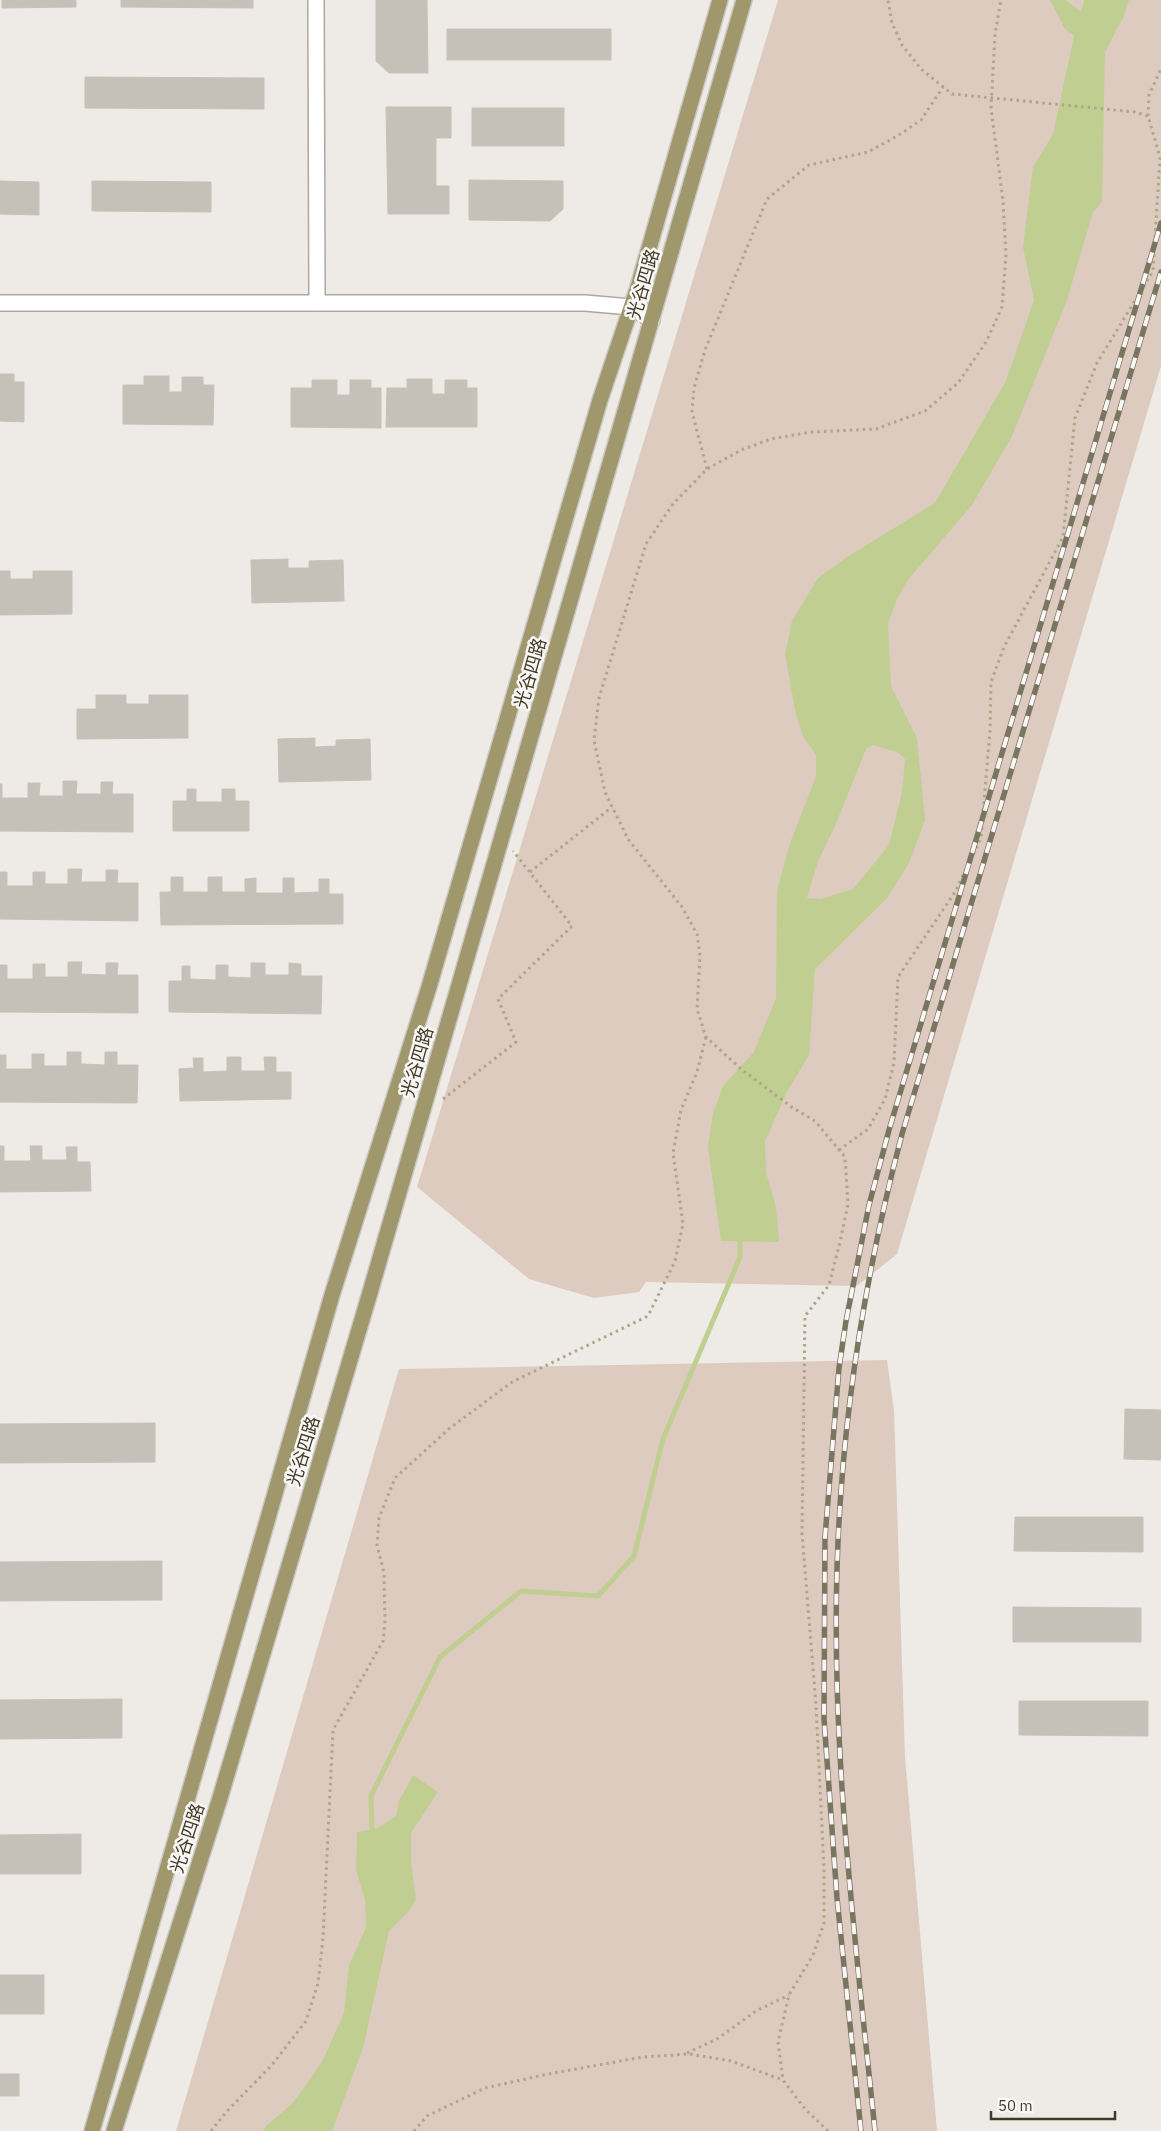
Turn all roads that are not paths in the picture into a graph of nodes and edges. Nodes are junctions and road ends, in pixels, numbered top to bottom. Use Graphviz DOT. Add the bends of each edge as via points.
graph roads {
  1 [pos="316,0"];
  2 [pos="720,0"];
  3 [pos="744,0"];
  4 [pos="0,303"];
  5 [pos="317,303"];
  6 [pos="631,307"];
  7 [pos="652,320"];
  8 [pos="92,2131"];
  9 [pos="114,2131"];
  1 -- 5 [label="street"];
  2 -- 6 [label="main road, 光谷四路"];
  3 -- 7 [label="main road, 光谷四路"];
  4 -- 5 [label="street"];
  5 -- 6 [label="street" via="585,303"];
  6 -- 7 [label="street"];
  6 -- 8 [label="main road, 光谷四路" via="600,400 429,987 332,1295"];
  7 -- 9 [label="main road, 光谷四路" via="220,1798"];
}
